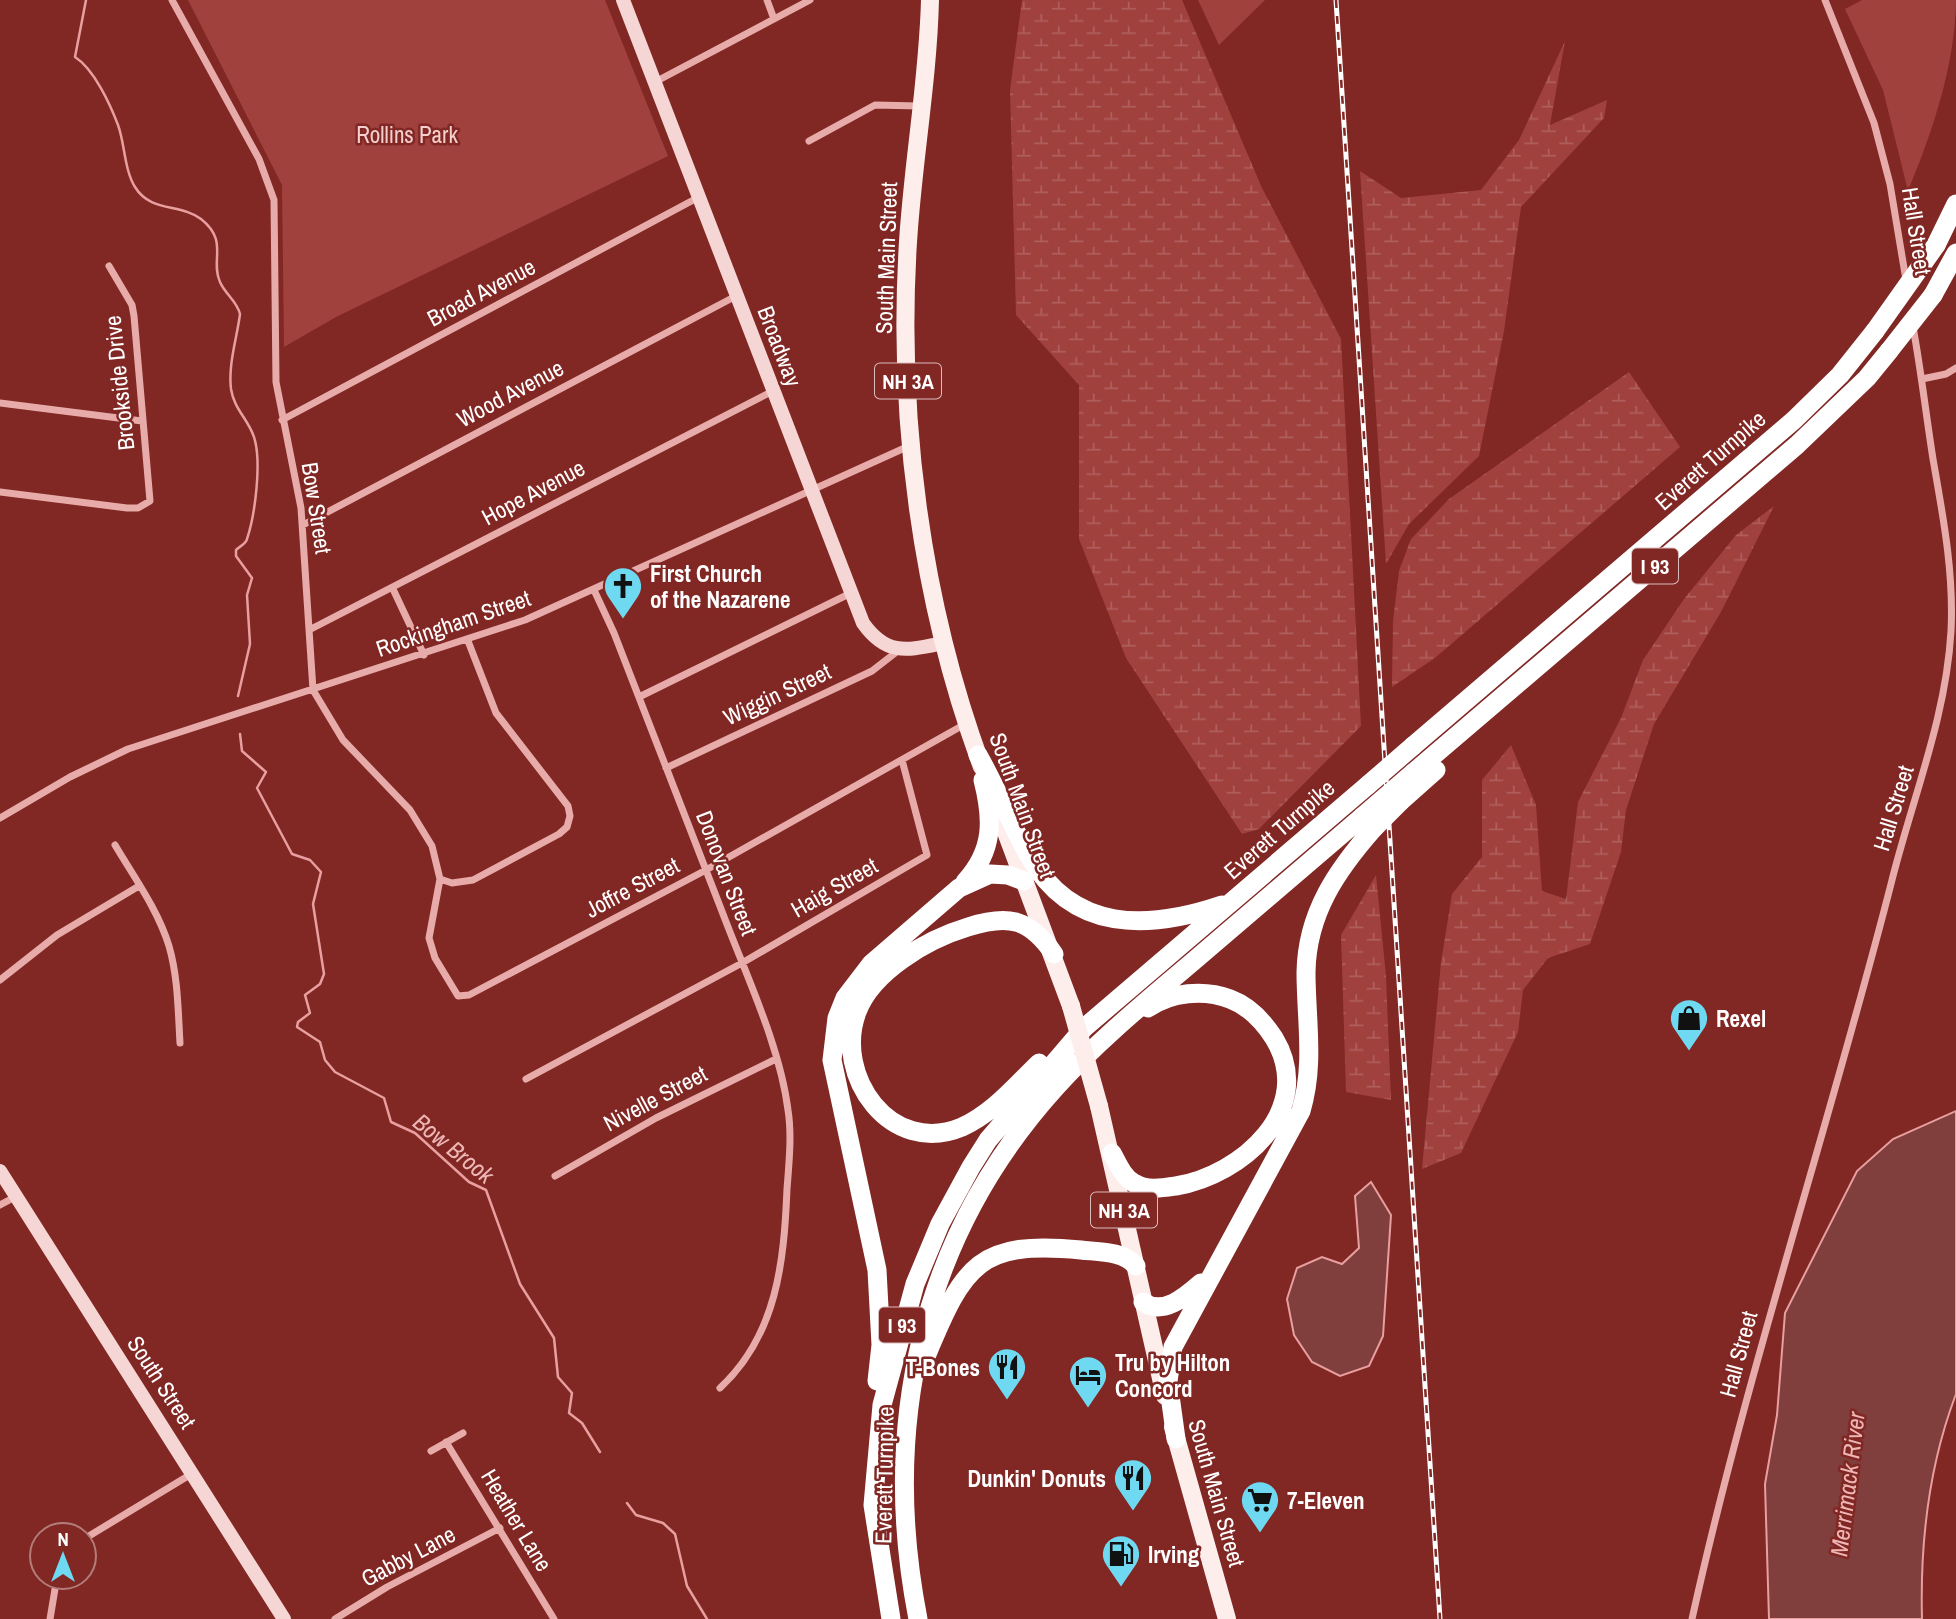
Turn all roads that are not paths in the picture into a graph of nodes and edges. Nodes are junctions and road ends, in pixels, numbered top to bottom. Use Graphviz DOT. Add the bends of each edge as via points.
graph roads {
  1 [pos="172,0"];
  2 [pos="623,0"];
  3 [pos="767,0"];
  4 [pos="810,0"];
  5 [pos="930,0"];
  6 [pos="1825,0"];
  7 [pos="774,19"];
  8 [pos="655,82"];
  9 [pos="920,106"];
  10 [pos="808,141"];
  11 [pos="699,197"];
  12 [pos="1956,204"];
  13 [pos="1956,253"];
  14 [pos="109,267"];
  15 [pos="737,296"];
  16 [pos="1909,301"];
  17 [pos="1911,314"];
  18 [pos="1956,368"];
  19 [pos="1922,379"];
  20 [pos="773,391"];
  21 [pos="0,402"];
  22 [pos="282,420"];
  23 [pos="142,421"];
  24 [pos="912,444"];
  25 [pos="812,490"];
  26 [pos="0,492"];
  27 [pos="303,525"];
  28 [pos="1956,545"];
  29 [pos="1948,549"];
  30 [pos="1662,561"];
  31 [pos="393,589"];
  32 [pos="594,590"];
  33 [pos="851,593"];
  34 [pos="311,628"];
  35 [pos="468,640"];
  36 [pos="944,643"];
  37 [pos="900,649"];
  38 [pos="424,655"];
  39 [pos="313,690"];
  40 [pos="639,697"];
  41 [pos="967,722"];
  42 [pos="978,755"];
  43 [pos="902,760"];
  44 [pos="666,768"];
  45 [pos="0,818"];
  46 [pos="1368,823"];
  47 [pos="115,845"];
  48 [pos="706,870"];
  49 [pos="440,879"];
  50 [pos="1024,881"];
  51 [pos="139,886"];
  52 [pos="959,888"];
  53 [pos="1233,902"];
  54 [pos="1054,954"];
  55 [pos="742,963"];
  56 [pos="0,980"];
  57 [pos="458,996"];
  58 [pos="1084,1028"];
  59 [pos="180,1043"];
  60 [pos="1086,1055"];
  61 [pos="776,1059"];
  62 [pos="526,1079"];
  63 [pos="1112,1153"];
  64 [pos="0,1171"];
  65 [pos="555,1175"];
  66 [pos="15,1197"];
  67 [pos="0,1205"];
  68 [pos="1136,1266"];
  69 [pos="1216,1267"];
  70 [pos="1143,1302"];
  71 [pos="720,1388"];
  72 [pos="908,1412"];
  73 [pos="463,1433"];
  74 [pos="1176,1439"];
  75 [pos="446,1442"];
  76 [pos="430,1451"];
  77 [pos="193,1473"];
  78 [pos="873,1505"];
  79 [pos="499,1528"];
  80 [pos="98,1531"];
  81 [pos="55,1591"];
  82 [pos="1226,1614"];
  83 [pos="50,1619"];
  84 [pos="284,1619"];
  85 [pos="335,1619"];
  86 [pos="554,1619"];
  87 [pos="891,1619"];
  88 [pos="918,1619"];
  89 [pos="1692,1619"];
  1 -- 22 [label="street, Bow Street" via="269,178 275,232 274,361"];
  2 -- 8 [label="street, Broadway"];
  3 -- 7 [label="street"];
  4 -- 7 [label="street"];
  5 -- 9 [label="main road, South Main Street / NH 3A"];
  6 -- 16 [label="street, Hall Street" via="1877,131"];
  7 -- 8 [label="street"];
  8 -- 11 [label="street, Broadway"];
  9 -- 10 [label="street" via="875,106"];
  9 -- 24 [label="main road, South Main Street / NH 3A" via="906,306"];
  11 -- 15 [label="street, Broadway"];
  11 -- 22 [label="street, Broad Avenue"];
  12 -- 53 [label="highway, Everett Turnpike / I 93, bridge" via="1936,245 1875,331 1840,375 1794,420"];
  13 -- 30 [label="highway, Everett Turnpike / I 93, bridge" via="1933,295 1889,351 1821,423"];
  14 -- 23 [label="street, Brookside Drive" via="132,305"];
  15 -- 20 [label="street, Broadway"];
  15 -- 27 [label="street, Wood Avenue"];
  17 -- 19 [label="street, Hall Street"];
  18 -- 19 [label="street"];
  19 -- 29 [label="street, Hall Street"];
  20 -- 25 [label="street, Broadway"];
  20 -- 31 [label="street, Hope Avenue"];
  21 -- 23 [label="street"];
  22 -- 27 [label="street, Bow Street"];
  23 -- 26 [label="street, Brookside Drive" via="150,501 138,508"];
  24 -- 25 [label="street, Rockingham Street"];
  24 -- 36 [label="main road, South Main Street / NH 3A" via="923,541"];
  25 -- 32 [label="street, Rockingham Street"];
  25 -- 33 [label="street, Broadway"];
  27 -- 34 [label="street, Bow Street"];
  28 -- 29 [label="street"];
  29 -- 89 [label="street, Hall Street" via="1951,628 1940,713 1773,1298"];
  30 -- 46 [label="highway, Everett Turnpike / I 93, bridge" via="1413,774"];
  30 -- 46 [label="highway, bridge" via="1574,649 1400,802"];
  31 -- 34 [label="street, Hope Avenue"];
  31 -- 38 [label="street"];
  32 -- 35 [label="street, Rockingham Street"];
  32 -- 40 [label="street, Donovan Street"];
  33 -- 37 [label="street, Broadway" via="870,632 887,646"];
  33 -- 40 [label="street"];
  34 -- 39 [label="street, Bow Street"];
  35 -- 38 [label="street, Rockingham Street"];
  35 -- 49 [label="street" via="496,713 563,796 570,816 559,834 474,880 452,883"];
  36 -- 37 [label="street"];
  36 -- 41 [label="main road, South Main Street / NH 3A"];
  37 -- 44 [label="street, Wiggin Street" via="872,671"];
  38 -- 39 [label="street, Rockingham Street"];
  39 -- 45 [label="street, Rockingham Street" via="128,749"];
  39 -- 49 [label="street, Bow Street" via="343,740 422,827"];
  40 -- 44 [label="street, Donovan Street"];
  41 -- 42 [label="main road, South Main Street / NH 3A"];
  41 -- 43 [label="street, Joffre Street"];
  42 -- 50 [label="main road, South Main Street / NH 3A"];
  42 -- 52 [label="highway" via="990,840"];
  42 -- 53 [label="highway" via="1029,856 1049,884 1078,906 1118,920 1150,922"];
  43 -- 48 [label="street, Joffre Street"];
  43 -- 55 [label="street, Haig Street" via="927,855"];
  44 -- 48 [label="street, Donovan Street"];
  46 -- 60 [label="highway, Everett Turnpike / I 93"];
  46 -- 69 [label="highway" via="1330,882 1310,939 1306,970 1311,1054 1301,1111"];
  47 -- 51 [label="street"];
  48 -- 55 [label="street, Donovan Street"];
  48 -- 57 [label="street, Joffre Street" via="469,995"];
  49 -- 57 [label="street, Bow Street" via="429,938 435,958"];
  50 -- 52 [label="highway" via="990,874"];
  50 -- 54 [label="main road, South Main Street / NH 3A"];
  51 -- 56 [label="street" via="57,934"];
  51 -- 59 [label="street" via="169,947"];
  52 -- 78 [label="highway" via="857,980 845,998 832,1039 832,1060 881,1302 872,1430"];
  53 -- 58 [label="highway, Everett Turnpike / I 93"];
  54 -- 58 [label="highway" via="1031,927 1005,921 958,930 916,951 882,978 857,1011 851,1056 857,1081 869,1101 892,1121 926,1133 947,1131 986,1112 1056,1047"];
  54 -- 63 [label="main road, South Main Street / NH 3A, bridge"];
  55 -- 61 [label="street, Donovan Street"];
  55 -- 62 [label="street, Haig Street"];
  58 -- 78 [label="highway, Everett Turnpike / I 93" via="988,1140 940,1224 915,1284 882,1405"];
  60 -- 63 [label="highway" via="1102,1048 1156,1003 1203,994 1227,998 1251,1011 1271,1033 1282,1057 1284,1093 1275,1123 1254,1149 1227,1168 1184,1184 1144,1187 1127,1178"];
  60 -- 72 [label="highway, Everett Turnpike / I 93" via="1018,1135 982,1188 953,1246 920,1341"];
  61 -- 65 [label="street, Nivelle Street" via="656,1118"];
  61 -- 71 [label="street, Donovan Street" via="788,1111 788,1179 779,1283 755,1345"];
  63 -- 68 [label="main road, South Main Street / NH 3A"];
  64 -- 66 [label="street, South Street"];
  66 -- 67 [label="street"];
  66 -- 77 [label="street, South Street"];
  68 -- 70 [label="main road, South Main Street / NH 3A"];
  68 -- 72 [label="highway" via="1117,1254 1042,1248 1008,1250 983,1262 954,1296 924,1360"];
  69 -- 70 [label="highway" via="1176,1302 1157,1307"];
  69 -- 74 [label="highway" via="1178,1333 1169,1363"];
  70 -- 74 [label="main road, South Main Street / NH 3A"];
  72 -- 88 [label="highway, Everett Turnpike / I 93" via="904,1531"];
  73 -- 75 [label="street"];
  74 -- 82 [label="main road, South Main Street / NH 3A"];
  75 -- 76 [label="street"];
  75 -- 79 [label="street, Heather Lane"];
  77 -- 80 [label="street"];
  77 -- 84 [label="street, South Street"];
  78 -- 87 [label="highway, Everett Turnpike / I 93"];
  79 -- 85 [label="street, Gabby Lane"];
  79 -- 86 [label="street, Heather Lane"];
  81 -- 83 [label="street"];
}
